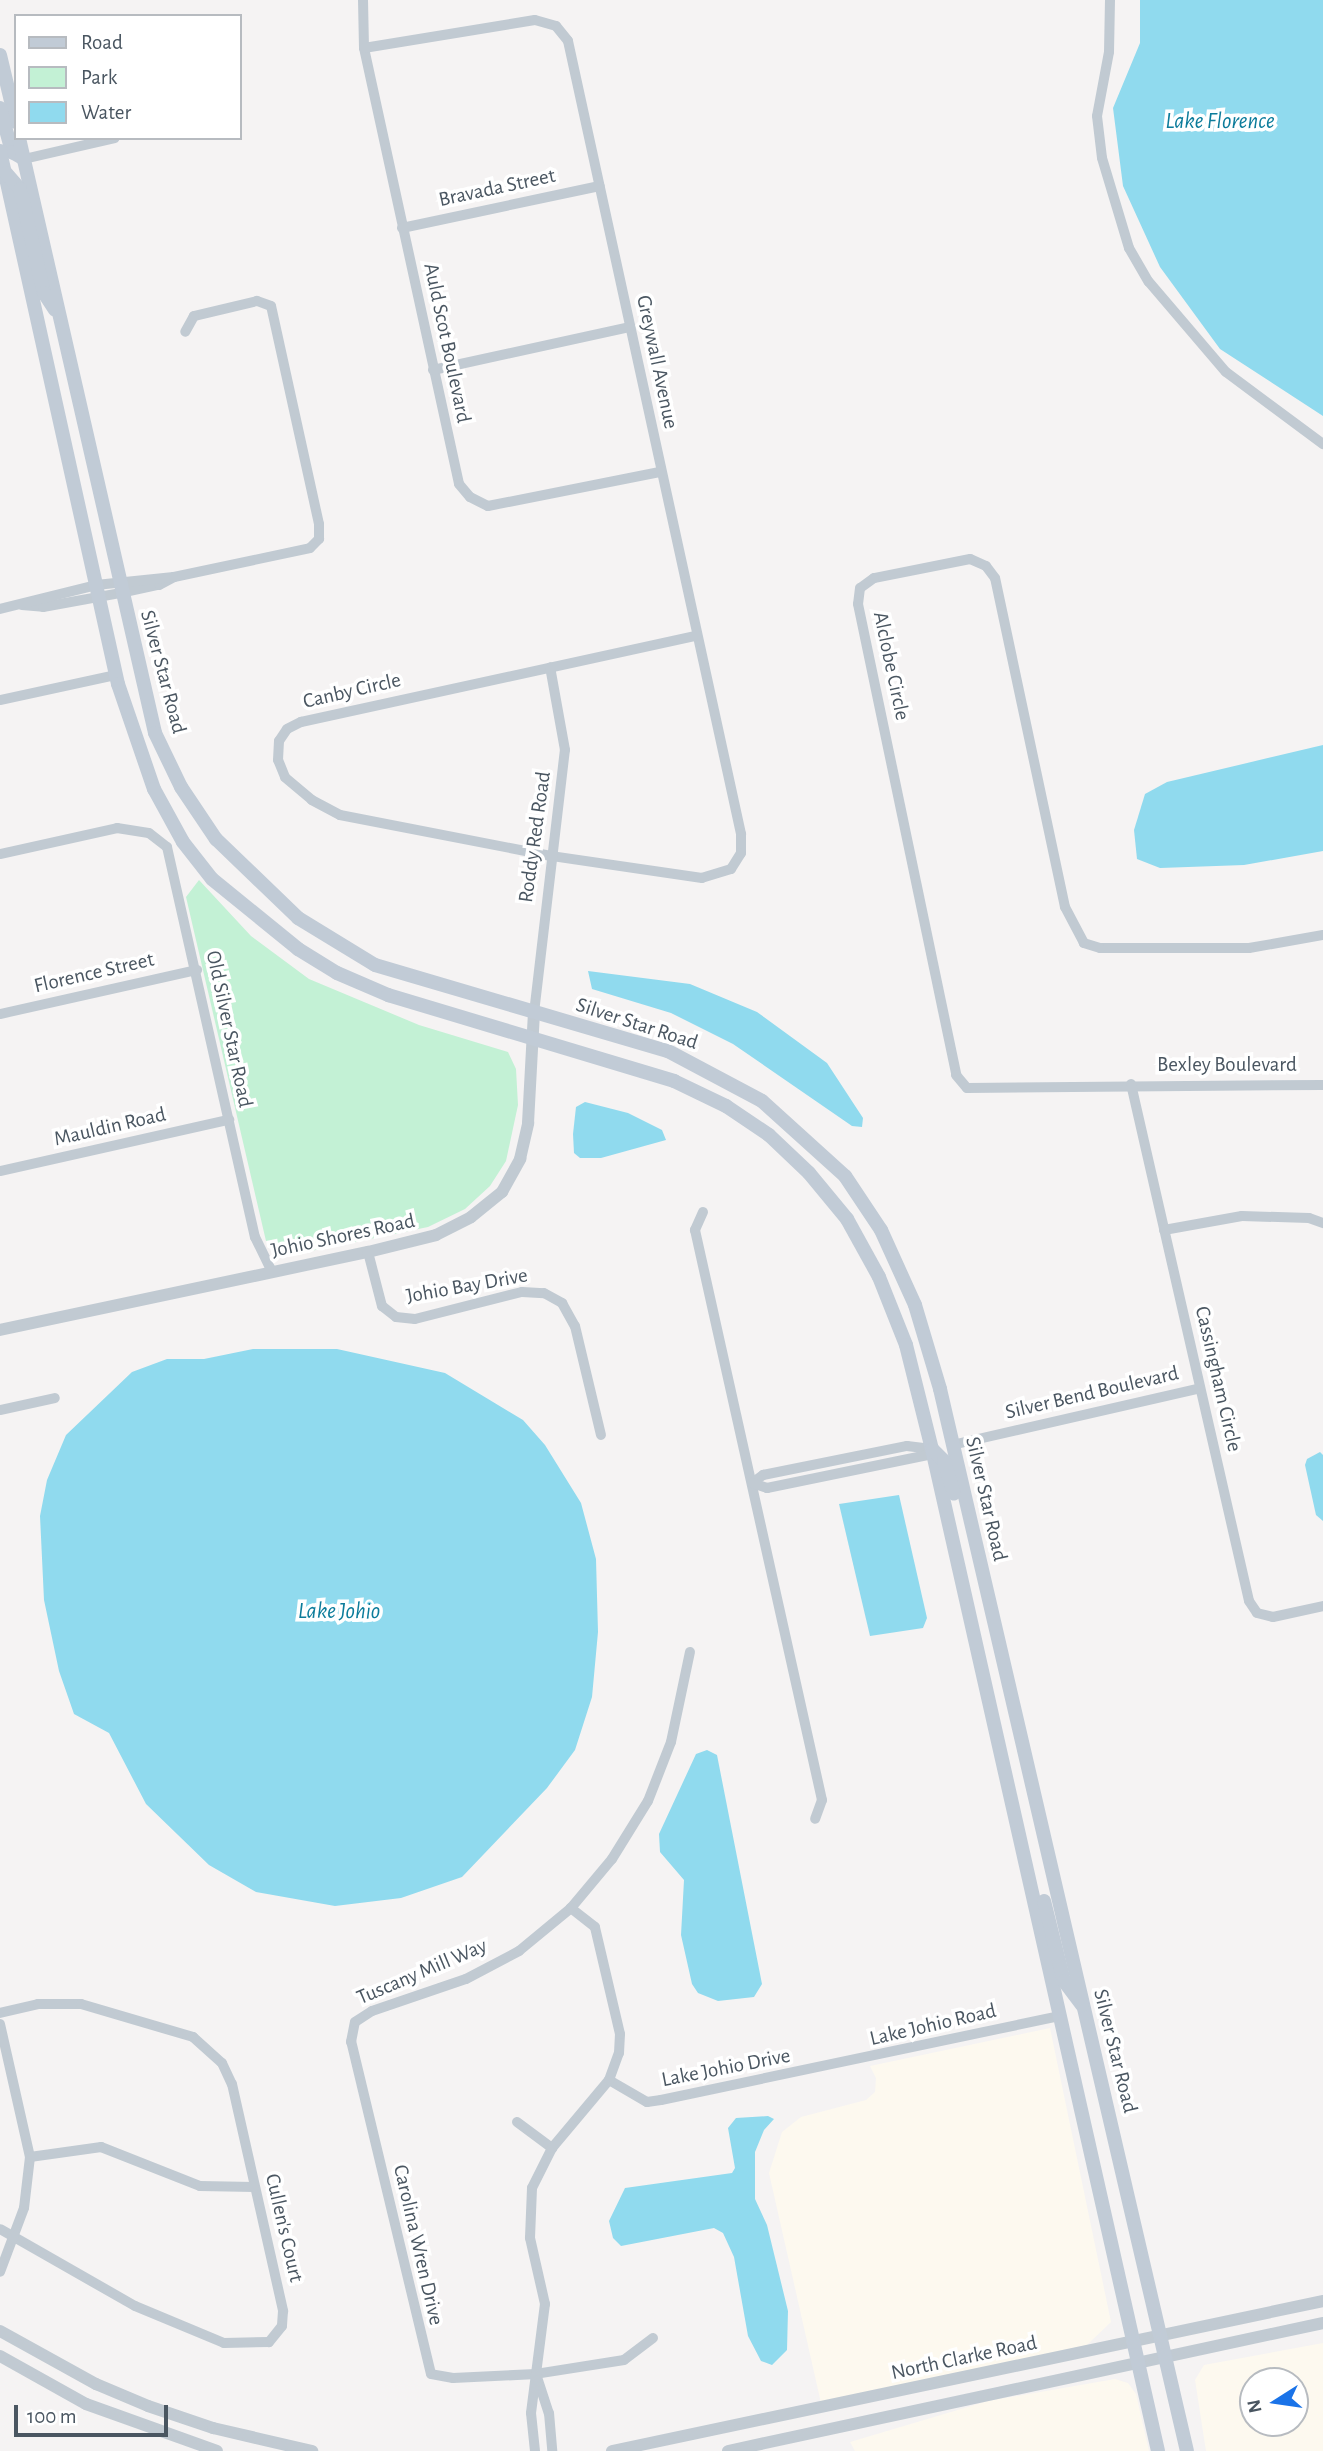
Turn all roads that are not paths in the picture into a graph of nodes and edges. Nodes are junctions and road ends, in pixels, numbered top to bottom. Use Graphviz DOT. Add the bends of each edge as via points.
graph roads {
  1 [pos="363,0"];
  2 [pos="1110,0"];
  3 [pos="364,48"];
  4 [pos="0,55"];
  5 [pos="0,108"];
  6 [pos="14,114"];
  7 [pos="19,140"];
  8 [pos="106,140"];
  9 [pos="0,151"];
  10 [pos="24,159"];
  11 [pos="5,173"];
  12 [pos="600,186"];
  13 [pos="402,229"];
  14 [pos="61,320"];
  15 [pos="630,327"];
  16 [pos="185,332"];
  17 [pos="433,370"];
  18 [pos="1323,443"];
  19 [pos="660,472"];
  20 [pos="119,587"];
  21 [pos="97,590"];
  22 [pos="0,609"];
  23 [pos="697,636"];
  24 [pos="550,667"];
  25 [pos="116,675"];
  26 [pos="0,700"];
  27 [pos="0,854"];
  28 [pos="551,856"];
  29 [pos="702,878"];
  30 [pos="1323,935"];
  31 [pos="197,970"];
  32 [pos="534,1013"];
  33 [pos="0,1014"];
  34 [pos="534,1039"];
  35 [pos="1131,1084"];
  36 [pos="1323,1085"];
  37 [pos="229,1120"];
  38 [pos="0,1171"];
  39 [pos="703,1212"];
  40 [pos="1323,1223"];
  41 [pos="1164,1230"];
  42 [pos="368,1252"];
  43 [pos="271,1270"];
  44 [pos="886,1290"];
  45 [pos="0,1330"];
  46 [pos="1200,1388"];
  47 [pos="55,1398"];
  48 [pos="0,1410"];
  49 [pos="601,1435"];
  50 [pos="952,1445"];
  51 [pos="932,1452"];
  52 [pos="840,1460"];
  53 [pos="842,1471"];
  54 [pos="752,1483"];
  55 [pos="985,1589"];
  56 [pos="1323,1606"];
  57 [pos="690,1652"];
  58 [pos="815,1819"];
  59 [pos="1016,1824"];
  60 [pos="571,1908"];
  61 [pos="1082,2005"];
  62 [pos="0,2013"];
  63 [pos="1060,2016"];
  64 [pos="355,2022"];
  65 [pos="0,2024"];
  66 [pos="814,2071"];
  67 [pos="609,2080"];
  68 [pos="517,2122"];
  69 [pos="552,2148"];
  70 [pos="30,2157"];
  71 [pos="254,2187"];
  72 [pos="0,2229"];
  73 [pos="13,2238"];
  74 [pos="0,2249"];
  75 [pos="0,2272"];
  76 [pos="1323,2301"];
  77 [pos="1323,2323"];
  78 [pos="0,2331"];
  79 [pos="1163,2335"];
  80 [pos="653,2338"];
  81 [pos="1134,2341"];
  82 [pos="1168,2355"];
  83 [pos="0,2356"];
  84 [pos="1139,2361"];
  85 [pos="536,2374"];
  86 [pos="531,2413"];
  87 [pos="549,2413"];
  88 [pos="217,2451"];
  89 [pos="312,2451"];
  90 [pos="535,2451"];
  91 [pos="552,2451"];
  92 [pos="612,2451"];
  93 [pos="728,2451"];
  94 [pos="1158,2451"];
  95 [pos="1187,2451"];
  1 -- 3 [label="street, Auld Scot Boulevard"];
  2 -- 18 [label="street" via="1109,52 1097,116 1102,158 1129,248 1149,282 1226,372"];
  3 -- 12 [label="street, Greywall Avenue" via="535,20 556,26 568,41"];
  3 -- 13 [label="street, Auld Scot Boulevard"];
  4 -- 6 [label="main road"];
  5 -- 10 [label="main road" via="12,152"];
  7 -- 10 [label="main road, Silver Star Road"];
  8 -- 10 [label="street"];
  9 -- 11 [label="main road, Silver Star Road"];
  10 -- 14 [label="main road, Silver Star Road"];
  11 -- 14 [label="main road" via="20,189 44,293"];
  11 -- 21 [label="main road, Silver Star Road"];
  12 -- 13 [label="street, Bravada Street"];
  12 -- 15 [label="street, Greywall Avenue"];
  13 -- 17 [label="street, Auld Scot Boulevard"];
  14 -- 20 [label="main road, Silver Star Road"];
  15 -- 17 [label="street"];
  15 -- 19 [label="street, Greywall Avenue"];
  16 -- 20 [label="street" via="194,316 257,301 271,306 319,532 310,548"];
  17 -- 19 [label="street, Auld Scot Boulevard" via="459,484 470,497 488,506"];
  19 -- 23 [label="street, Greywall Avenue"];
  20 -- 21 [label="street"];
  20 -- 32 [label="main road, Silver Star Road" via="155,733 181,787 209,829 251,876 298,918 375,965"];
  21 -- 22 [label="street"];
  21 -- 25 [label="main road, Silver Star Road"];
  23 -- 24 [label="street, Canby Circle"];
  23 -- 29 [label="street, Greywall Avenue" via="741,834 741,853 731,869"];
  24 -- 28 [label="street, Roddy Red Road" via="565,750"];
  24 -- 28 [label="street, Canby Circle" via="301,722 287,729 279,741 278,760 294,785 340,815"];
  25 -- 26 [label="street"];
  25 -- 34 [label="main road, Silver Star Road" via="154,789 183,842 222,888 298,949 337,973 388,995"];
  27 -- 31 [label="street, Old Silver Star Road" via="117,828 149,833 167,847"];
  28 -- 29 [label="street, Canby Circle"];
  28 -- 32 [label="street, Roddy Red Road"];
  30 -- 35 [label="street, Alclobe Circle" via="1249,948 1100,948 1084,943 1065,907 995,578 986,566 970,559 874,578 860,588 858,604 956,1075 967,1088 983,1092"];
  31 -- 33 [label="street, Florence Street"];
  31 -- 37 [label="street, Old Silver Star Road"];
  32 -- 34 [label="street, Johio Shores Road"];
  32 -- 50 [label="main road, Silver Star Road" via="668,1051 714,1073 762,1101 845,1176 881,1230 915,1305"];
  34 -- 42 [label="street, Johio Shores Road" via="528,1124 520,1159 502,1192 471,1217 436,1235"];
  34 -- 44 [label="main road, Silver Star Road" via="674,1081 726,1106 769,1135 848,1219"];
  35 -- 36 [label="street, Bexley Boulevard"];
  35 -- 41 [label="street, Cassingham Circle"];
  37 -- 38 [label="street, Mauldin Road"];
  37 -- 43 [label="street, Old Silver Star Road" via="256,1237"];
  39 -- 54 [label="street" via="695,1230"];
  40 -- 41 [label="street" via="1309,1218 1242,1216"];
  41 -- 46 [label="street, Cassingham Circle"];
  42 -- 43 [label="street, Johio Shores Road"];
  42 -- 49 [label="street, Johio Bay Drive" via="382,1306 396,1317 415,1318 522,1292 544,1293 562,1303 575,1326"];
  43 -- 45 [label="street, Johio Shores Road"];
  44 -- 50 [label="main road" via="901,1307 933,1424"];
  44 -- 51 [label="main road, Silver Star Road" via="906,1345"];
  46 -- 50 [label="street, Silver Bend Boulevard"];
  46 -- 56 [label="street, Cassingham Circle" via="1249,1601 1256,1613 1273,1617"];
  47 -- 48 [label="street"];
  50 -- 55 [label="main road, Silver Star Road"];
  51 -- 52 [label="street" via="907,1446"];
  51 -- 53 [label="street"];
  51 -- 55 [label="main road" via="944,1461 975,1588"];
  51 -- 59 [label="main road, Silver Star Road"];
  52 -- 53 [label="street"];
  52 -- 54 [label="street" via="764,1475"];
  53 -- 54 [label="street" via="767,1488"];
  54 -- 58 [label="street" via="822,1800"];
  55 -- 61 [label="main road, Silver Star Road"];
  57 -- 60 [label="street, Tuscany Mill Way" via="671,1742 649,1801 612,1859"];
  59 -- 61 [label="main road" via="1027,1830 1063,1981"];
  59 -- 63 [label="main road, Silver Star Road"];
  60 -- 64 [label="street, Tuscany Mill Way" via="519,1951 466,1979 372,2011"];
  60 -- 67 [label="street" via="595,1927 620,2034"];
  61 -- 79 [label="main road, Silver Star Road"];
  62 -- 71 [label="street, Cullen's Court" via="38,2004 82,2004 205,2044 232,2084"];
  63 -- 66 [label="street, Lake Johio Road"];
  63 -- 81 [label="main road, Silver Star Road"];
  64 -- 85 [label="street, Carolina Wren Drive" via="351,2042 431,2374 453,2378"];
  65 -- 70 [label="street"];
  66 -- 67 [label="street, Lake Johio Drive" via="647,2102"];
  67 -- 69 [label="street"];
  68 -- 69 [label="street"];
  69 -- 85 [label="street" via="532,2188 528,2214 545,2304"];
  70 -- 71 [label="street" via="101,2147 200,2186"];
  70 -- 73 [label="street" via="26,2196"];
  71 -- 73 [label="street, Cullen's Court" via="283,2311 282,2326 269,2342 224,2343 177,2326"];
  72 -- 73 [label="street, Cullen's Court"];
  73 -- 74 [label="street"];
  73 -- 75 [label="street"];
  76 -- 79 [label="street, North Clarke Road"];
  77 -- 82 [label="street, North Clarke Road"];
  78 -- 89 [label="street" via="96,2384 148,2406 213,2428"];
  79 -- 81 [label="street, North Clarke Road"];
  79 -- 82 [label="main road, Silver Star Road"];
  80 -- 85 [label="street" via="624,2360"];
  81 -- 84 [label="main road, Silver Star Road"];
  81 -- 92 [label="street, North Clarke Road"];
  82 -- 84 [label="street, North Clarke Road"];
  82 -- 95 [label="main road, Silver Star Road"];
  83 -- 88 [label="street" via="86,2404"];
  84 -- 93 [label="street, North Clarke Road"];
  84 -- 94 [label="main road, Silver Star Road"];
  85 -- 86 [label="street"];
  85 -- 87 [label="street"];
  86 -- 87 [label="street"];
  86 -- 90 [label="street"];
  87 -- 91 [label="street"];
}
